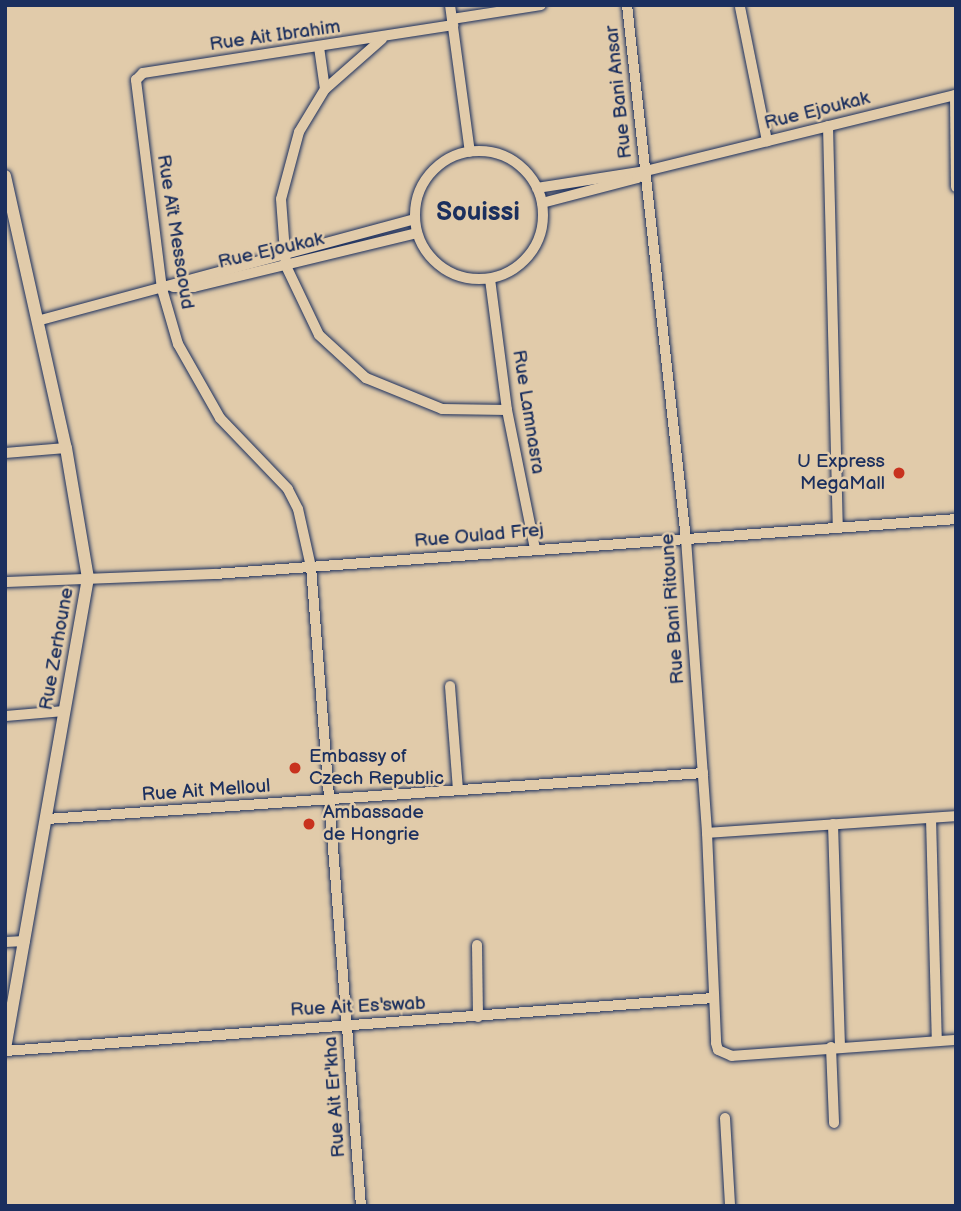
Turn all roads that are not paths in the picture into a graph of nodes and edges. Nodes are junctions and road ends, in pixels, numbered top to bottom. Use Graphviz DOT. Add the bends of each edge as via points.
graph roads {
  1 [pos="450,5"];
  2 [pos="541,5"];
  3 [pos="627,5"];
  4 [pos="740,7"];
  5 [pos="453,22"];
  6 [pos="384,38"];
  7 [pos="319,47"];
  8 [pos="143,73"];
  9 [pos="325,89"];
  10 [pos="956,95"];
  11 [pos="828,126"];
  12 [pos="767,141"];
  13 [pos="470,152"];
  14 [pos="646,173"];
  15 [pos="5,176"];
  16 [pos="956,187"];
  17 [pos="537,188"];
  18 [pos="542,203"];
  19 [pos="414,219"];
  20 [pos="417,233"];
  21 [pos="284,254"];
  22 [pos="286,266"];
  23 [pos="490,279"];
  24 [pos="167,288"];
  25 [pos="37,321"];
  26 [pos="507,410"];
  27 [pos="66,448"];
  28 [pos="5,453"];
  29 [pos="956,519"];
  30 [pos="838,528"];
  31 [pos="686,539"];
  32 [pos="535,549"];
  33 [pos="312,567"];
  34 [pos="88,578"];
  35 [pos="5,582"];
  36 [pos="450,686"];
  37 [pos="65,711"];
  38 [pos="5,716"];
  39 [pos="704,773"];
  40 [pos="458,790"];
  41 [pos="330,799"];
  42 [pos="956,816"];
  43 [pos="931,818"];
  44 [pos="47,819"];
  45 [pos="833,824"];
  46 [pos="707,833"];
  47 [pos="25,941"];
  48 [pos="5,942"];
  49 [pos="477,945"];
  50 [pos="713,998"];
  51 [pos="478,1017"];
  52 [pos="348,1025"];
  53 [pos="956,1040"];
  54 [pos="937,1041"];
  55 [pos="835,1047"];
  56 [pos="5,1049"];
  57 [pos="725,1118"];
  58 [pos="834,1123"];
  59 [pos="361,1206"];
  60 [pos="730,1206"];
  1 -- 5 [label="street"];
  2 -- 5 [label="street, Rue Ait Ibrahim"];
  3 -- 14 [label="street, Rue Bani Ansar"];
  4 -- 12 [label="street"];
  5 -- 6 [label="street, Rue Ait Ibrahim"];
  5 -- 13 [label="street"];
  6 -- 7 [label="street, Rue Ait Ibrahim"];
  6 -- 9 [label="street"];
  7 -- 8 [label="street, Rue Ait Ibrahim"];
  7 -- 9 [label="street"];
  8 -- 24 [label="street, Rue Aït Messaoud" via="136,80"];
  9 -- 21 [label="street" via="299,132 284,175"];
  10 -- 11 [label="street, Rue Ejoukak"];
  10 -- 16 [label="street"];
  11 -- 12 [label="street, Rue Ejoukak"];
  11 -- 30 [label="street"];
  12 -- 14 [label="street, Rue Ejoukak"];
  13 -- 17 [label="street" via="500,155 515,162"];
  13 -- 19 [label="street" via="435,169 416,199"];
  14 -- 17 [label="street, Rue Ejoukak"];
  14 -- 18 [label="street, Rue Ejoukak"];
  14 -- 31 [label="street, Rue Bani Ritoune"];
  15 -- 25 [label="street, Rue Zerhoune"];
  17 -- 18 [label="street"];
  18 -- 23 [label="street" via="543,224 536,245 524,262"];
  19 -- 20 [label="street"];
  19 -- 21 [label="street, Rue Ejoukak"];
  20 -- 22 [label="street, Rue Ejoukak"];
  20 -- 23 [label="street" via="441,268 462,278"];
  21 -- 22 [label="street"];
  21 -- 24 [label="street, Rue Ejoukak"];
  22 -- 24 [label="street, Rue Ejoukak" via="194,287"];
  22 -- 26 [label="street" via="320,335 366,378 442,410"];
  23 -- 26 [label="street, Rue Lamnasra"];
  24 -- 25 [label="street, Rue Ejoukak"];
  24 -- 33 [label="street, Rue Aït Messaoud" via="178,344 201,390 220,418 288,489"];
  25 -- 27 [label="street, Rue Zerhoune"];
  26 -- 32 [label="street, Rue Lamnasra"];
  27 -- 28 [label="street"];
  27 -- 34 [label="street, Rue Zerhoune"];
  29 -- 30 [label="street, Rue Oulad Frej"];
  30 -- 31 [label="street, Rue Oulad Frej"];
  31 -- 32 [label="street, Rue Oulad Frej"];
  31 -- 39 [label="street, Rue Bani Ritoune"];
  32 -- 33 [label="street, Rue Oulad Frej"];
  33 -- 34 [label="street, Rue Oulad Frej"];
  33 -- 41 [label="street, Rue Ait Er'kha"];
  34 -- 35 [label="street, Rue Oulad Frej"];
  34 -- 37 [label="street, Rue Zerhoune"];
  36 -- 40 [label="street"];
  37 -- 38 [label="street"];
  37 -- 44 [label="street, Rue Zerhoune"];
  39 -- 40 [label="street, Rue Ait Melloul"];
  39 -- 46 [label="street, Rue Bani Ritoune"];
  40 -- 41 [label="street, Rue Ait Melloul"];
  41 -- 44 [label="street, Rue Ait Melloul"];
  41 -- 52 [label="street, Rue Ait Er'kha"];
  42 -- 43 [label="street"];
  43 -- 45 [label="street"];
  43 -- 54 [label="street"];
  44 -- 47 [label="street, Rue Zerhoune"];
  45 -- 46 [label="street"];
  45 -- 55 [label="street"];
  46 -- 50 [label="street, Rue Bani Ritoune"];
  47 -- 48 [label="street"];
  47 -- 56 [label="street, Rue Zerhoune"];
  49 -- 51 [label="street"];
  50 -- 51 [label="street, Rue Ait Es'swab"];
  50 -- 55 [label="street, Rue Bani Ritoune" via="718,1050 732,1056"];
  51 -- 52 [label="street, Rue Ait Es'swab"];
  52 -- 56 [label="street, Rue Ait Es'swab"];
  52 -- 59 [label="street, Rue Ait Er'kha"];
  53 -- 54 [label="street"];
  54 -- 55 [label="street"];
  55 -- 58 [label="street"];
  57 -- 60 [label="street"];
}
